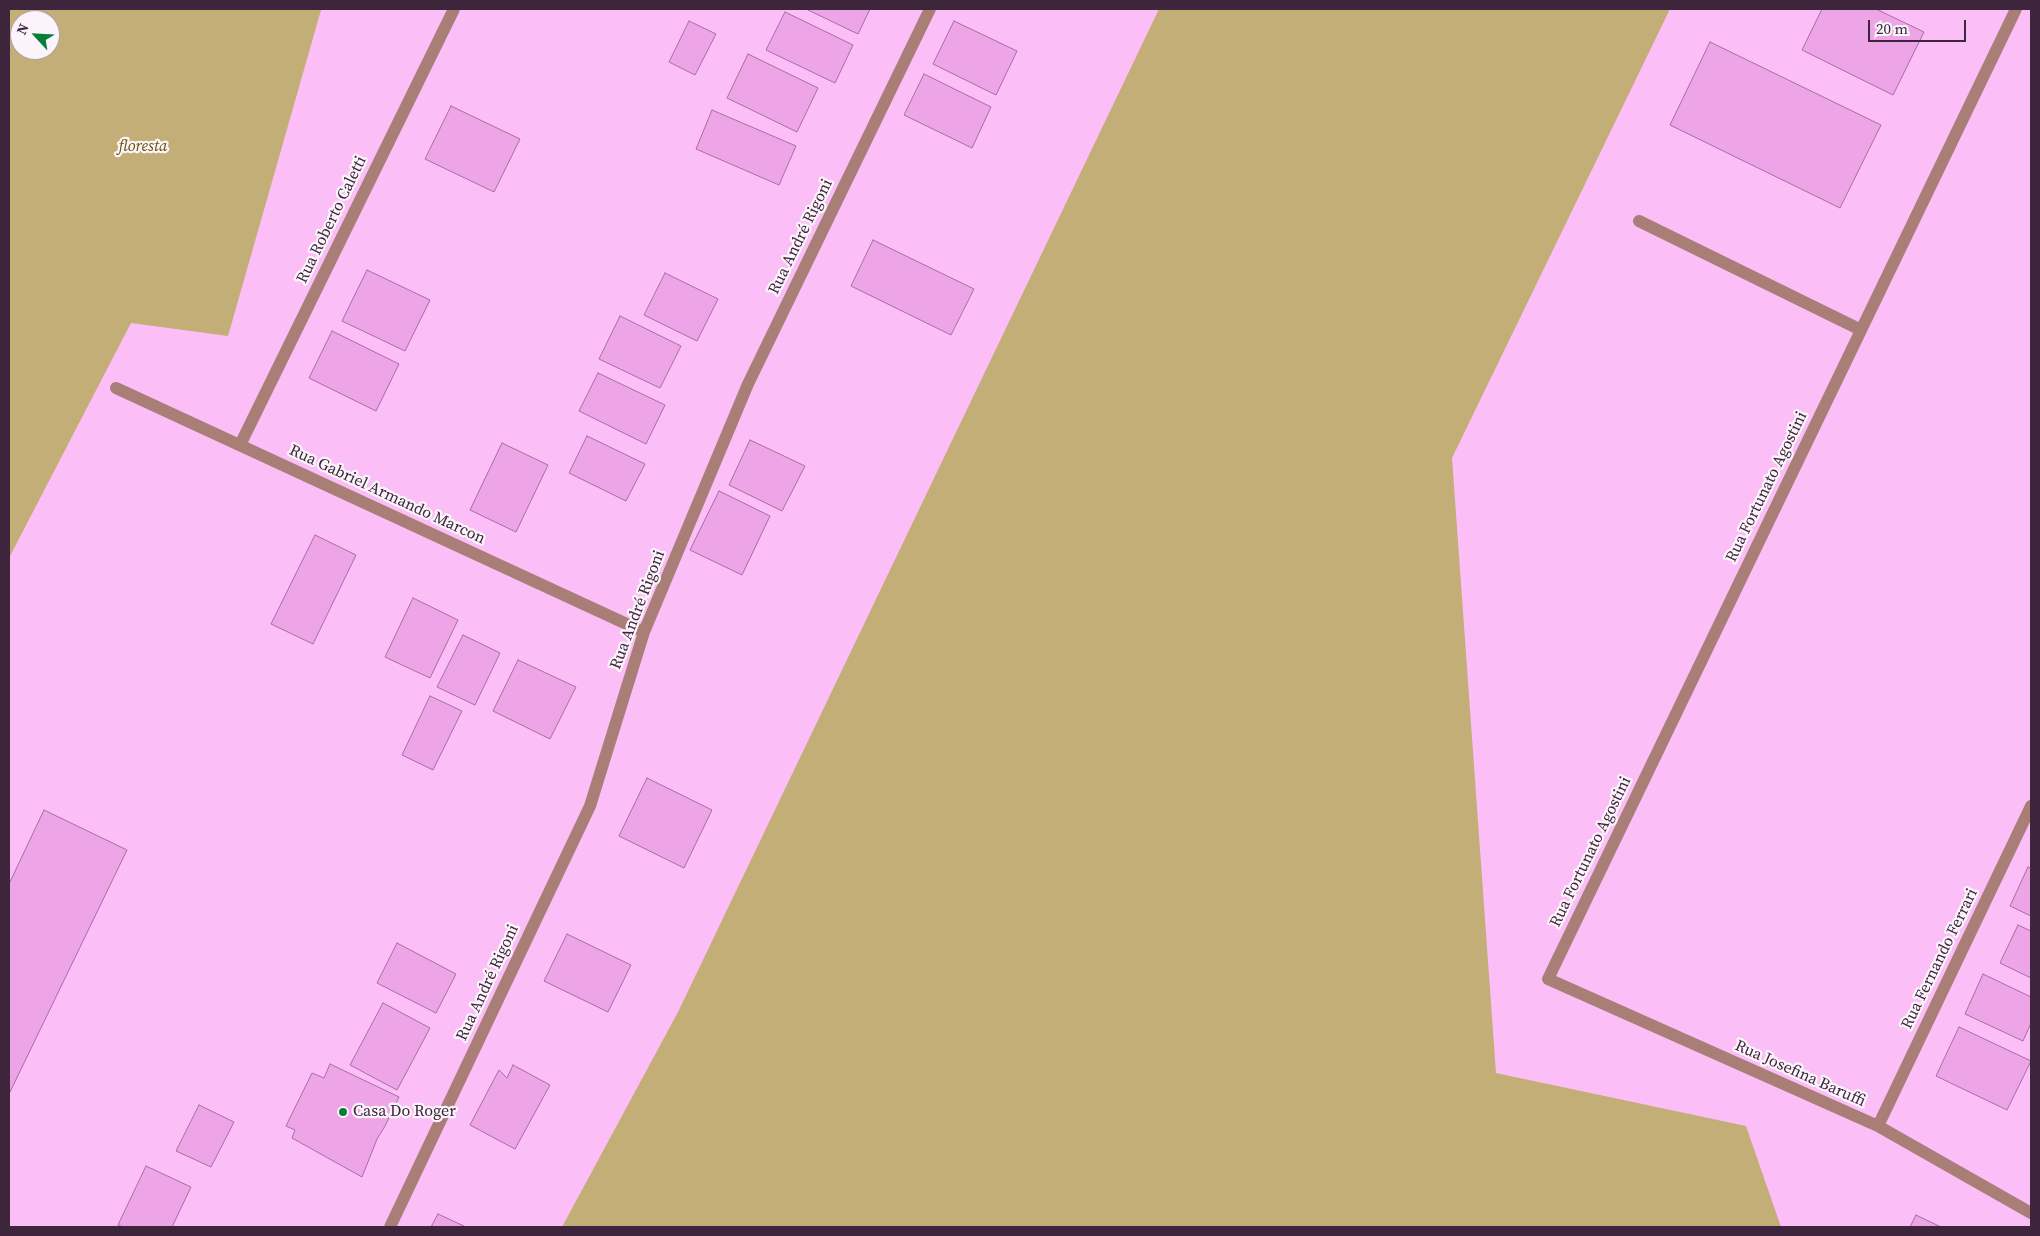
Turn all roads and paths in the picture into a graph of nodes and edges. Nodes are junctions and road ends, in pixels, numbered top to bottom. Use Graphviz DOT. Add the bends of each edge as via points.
graph roads {
  1 [pos="454,9"];
  2 [pos="930,9"];
  3 [pos="2016,9"];
  4 [pos="1639,221"];
  5 [pos="1861,330"];
  6 [pos="116,388"];
  7 [pos="240,445"];
  8 [pos="644,632"];
  9 [pos="2031,806"];
  10 [pos="1548,979"];
  11 [pos="1878,1126"];
  12 [pos="2031,1213"];
  13 [pos="390,1227"];
  1 -- 7 [label="street, Rua Roberto Caletti"];
  2 -- 8 [label="street, Rua André Rigoni" via="748,384"];
  3 -- 5 [label="street, Rua Fortunato Agostini"];
  4 -- 5 [label="street"];
  5 -- 10 [label="street, Rua Fortunato Agostini"];
  6 -- 7 [label="street, Rua Gabriel Armando Marcon"];
  7 -- 8 [label="street, Rua Gabriel Armando Marcon"];
  8 -- 13 [label="street, Rua André Rigoni" via="590,806"];
  9 -- 11 [label="street, Rua Fernando Ferrari"];
  10 -- 11 [label="street, Rua Josefina Baruffi"];
  11 -- 12 [label="street, Rua Josefina Baruffi"];
}
